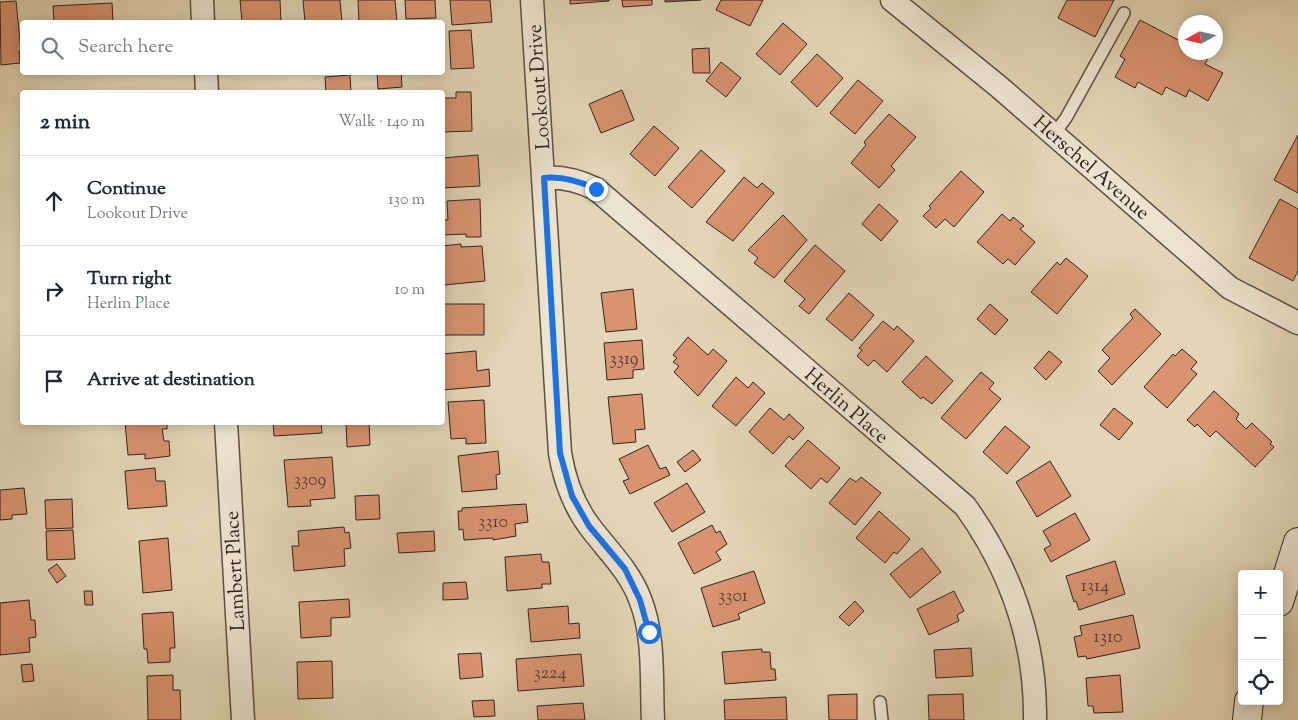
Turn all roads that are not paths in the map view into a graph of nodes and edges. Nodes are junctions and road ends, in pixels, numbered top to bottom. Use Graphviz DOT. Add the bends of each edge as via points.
graph roads {
  1 [pos="202,0"];
  2 [pos="532,0"];
  3 [pos="892,0"];
  4 [pos="1124,13"];
  5 [pos="203,20"];
  6 [pos="206,75"];
  7 [pos="207,90"];
  8 [pos="1054,134"];
  9 [pos="544,178"];
  10 [pos="1298,323"];
  11 [pos="226,425"];
  12 [pos="1298,542"];
  13 [pos="1287,594"];
  14 [pos="880,702"];
  15 [pos="1249,705"];
  16 [pos="243,720"];
  17 [pos="652,720"];
  18 [pos="882,720"];
  19 [pos="1035,720"];
  20 [pos="1247,720"];
  1 -- 5 [label="street"];
  2 -- 9 [label="street, Lookout Drive"];
  3 -- 8 [label="street, Herschel Avenue"];
  4 -- 8 [label="lane"];
  6 -- 7 [label="street"];
  8 -- 10 [label="street, Herschel Avenue" via="1230,288"];
  9 -- 17 [label="street, Lookout Drive" via="562,464 572,496 589,526 625,569 640,600 649,632"];
  9 -- 19 [label="street, Herlin Place" via="580,181 596,189 965,506 1003,566 1020,610 1036,690"];
  11 -- 16 [label="street, Lambert Place"];
  12 -- 13 [label="main road"];
  14 -- 18 [label="lane"];
  15 -- 20 [label="main road"];
}
